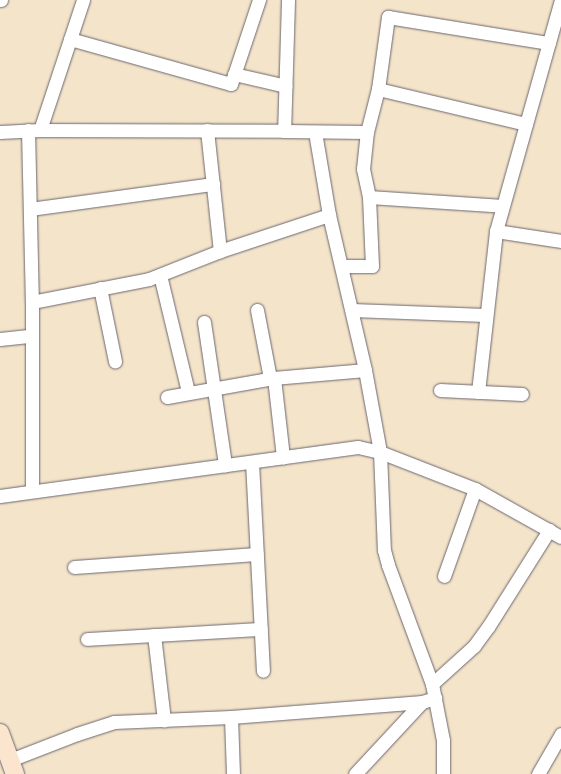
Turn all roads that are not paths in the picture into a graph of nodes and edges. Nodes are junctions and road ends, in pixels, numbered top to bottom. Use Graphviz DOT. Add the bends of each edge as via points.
graph roads {
  1 [pos="83,0"];
  2 [pos="259,0"];
  3 [pos="288,0"];
  4 [pos="561,0"];
  5 [pos="558,22"];
  6 [pos="70,39"];
  7 [pos="550,43"];
  8 [pos="234,74"];
  9 [pos="286,86"];
  10 [pos="378,89"];
  11 [pos="526,124"];
  12 [pos="34,130"];
  13 [pos="207,130"];
  14 [pos="284,131"];
  15 [pos="0,132"];
  16 [pos="315,132"];
  17 [pos="367,132"];
  18 [pos="213,184"];
  19 [pos="369,197"];
  20 [pos="502,206"];
  21 [pos="30,209"];
  22 [pos="329,215"];
  23 [pos="496,231"];
  24 [pos="561,241"];
  25 [pos="220,251"];
  26 [pos="342,266"];
  27 [pos="160,275"];
  28 [pos="100,288"];
  29 [pos="32,302"];
  30 [pos="257,310"];
  31 [pos="352,310"];
  32 [pos="486,315"];
  33 [pos="204,322"];
  34 [pos="31,336"];
  35 [pos="0,338"];
  36 [pos="115,361"];
  37 [pos="366,370"];
  38 [pos="272,378"];
  39 [pos="214,388"];
  40 [pos="440,390"];
  41 [pos="188,392"];
  42 [pos="478,392"];
  43 [pos="522,394"];
  44 [pos="167,397"];
  45 [pos="380,452"];
  46 [pos="283,457"];
  47 [pos="252,462"];
  48 [pos="225,465"];
  49 [pos="475,489"];
  50 [pos="32,491"];
  51 [pos="0,496"];
  52 [pos="549,530"];
  53 [pos="561,538"];
  54 [pos="257,554"];
  55 [pos="74,566"];
  56 [pos="444,576"];
  57 [pos="261,629"];
  58 [pos="154,635"];
  59 [pos="87,639"];
  60 [pos="263,671"];
  61 [pos="432,684"];
  62 [pos="435,698"];
  63 [pos="422,702"];
  64 [pos="231,717"];
  65 [pos="164,720"];
  66 [pos="0,733"];
  67 [pos="561,734"];
  68 [pos="12,767"];
  69 [pos="233,774"];
  70 [pos="355,774"];
  71 [pos="443,774"];
  72 [pos="538,774"];
  1 -- 6 [label="street"];
  2 -- 8 [label="street"];
  3 -- 9 [label="street"];
  4 -- 5 [label="street"];
  5 -- 7 [label="street"];
  6 -- 8 [label="street" via="231,84"];
  6 -- 12 [label="street"];
  7 -- 10 [label="street" via="388,17"];
  7 -- 11 [label="street"];
  8 -- 9 [label="street"];
  9 -- 14 [label="street"];
  10 -- 11 [label="street"];
  10 -- 17 [label="street"];
  11 -- 20 [label="street"];
  12 -- 13 [label="street"];
  12 -- 15 [label="street"];
  12 -- 21 [label="street"];
  13 -- 14 [label="street"];
  13 -- 18 [label="street"];
  14 -- 16 [label="street"];
  16 -- 17 [label="street"];
  16 -- 22 [label="street"];
  17 -- 19 [label="street" via="363,169"];
  18 -- 21 [label="street"];
  18 -- 25 [label="street"];
  19 -- 20 [label="street"];
  19 -- 26 [label="street" via="372,266"];
  20 -- 23 [label="street"];
  21 -- 29 [label="street"];
  22 -- 25 [label="street"];
  22 -- 26 [label="street"];
  23 -- 24 [label="street"];
  23 -- 32 [label="street"];
  25 -- 27 [label="street"];
  26 -- 31 [label="street"];
  27 -- 28 [label="street"];
  27 -- 41 [label="street"];
  28 -- 29 [label="street"];
  28 -- 36 [label="street"];
  29 -- 34 [label="street"];
  30 -- 38 [label="street"];
  31 -- 32 [label="street"];
  31 -- 37 [label="street"];
  32 -- 42 [label="street"];
  33 -- 39 [label="street"];
  34 -- 35 [label="street"];
  34 -- 50 [label="street"];
  37 -- 38 [label="street"];
  37 -- 45 [label="street"];
  38 -- 39 [label="street"];
  38 -- 46 [label="street"];
  39 -- 41 [label="street"];
  39 -- 48 [label="street"];
  40 -- 42 [label="street"];
  41 -- 44 [label="street"];
  42 -- 43 [label="street"];
  45 -- 46 [label="street" via="358,447"];
  45 -- 49 [label="street"];
  45 -- 61 [label="street" via="384,550"];
  46 -- 47 [label="street"];
  47 -- 48 [label="street"];
  47 -- 54 [label="street"];
  48 -- 50 [label="street"];
  49 -- 52 [label="street"];
  49 -- 56 [label="street"];
  50 -- 51 [label="street"];
  52 -- 53 [label="street"];
  52 -- 61 [label="street" via="474,646"];
  54 -- 55 [label="street"];
  54 -- 57 [label="street"];
  57 -- 58 [label="street"];
  57 -- 60 [label="street"];
  58 -- 59 [label="street"];
  58 -- 65 [label="street"];
  61 -- 62 [label="street"];
  62 -- 63 [label="street"];
  62 -- 71 [label="street" via="443,740"];
  63 -- 64 [label="street"];
  63 -- 70 [label="street"];
  64 -- 65 [label="street"];
  64 -- 69 [label="street"];
  65 -- 68 [label="street" via="114,722 77,734"];
  66 -- 68 [label="street"];
  67 -- 72 [label="street"];
}
